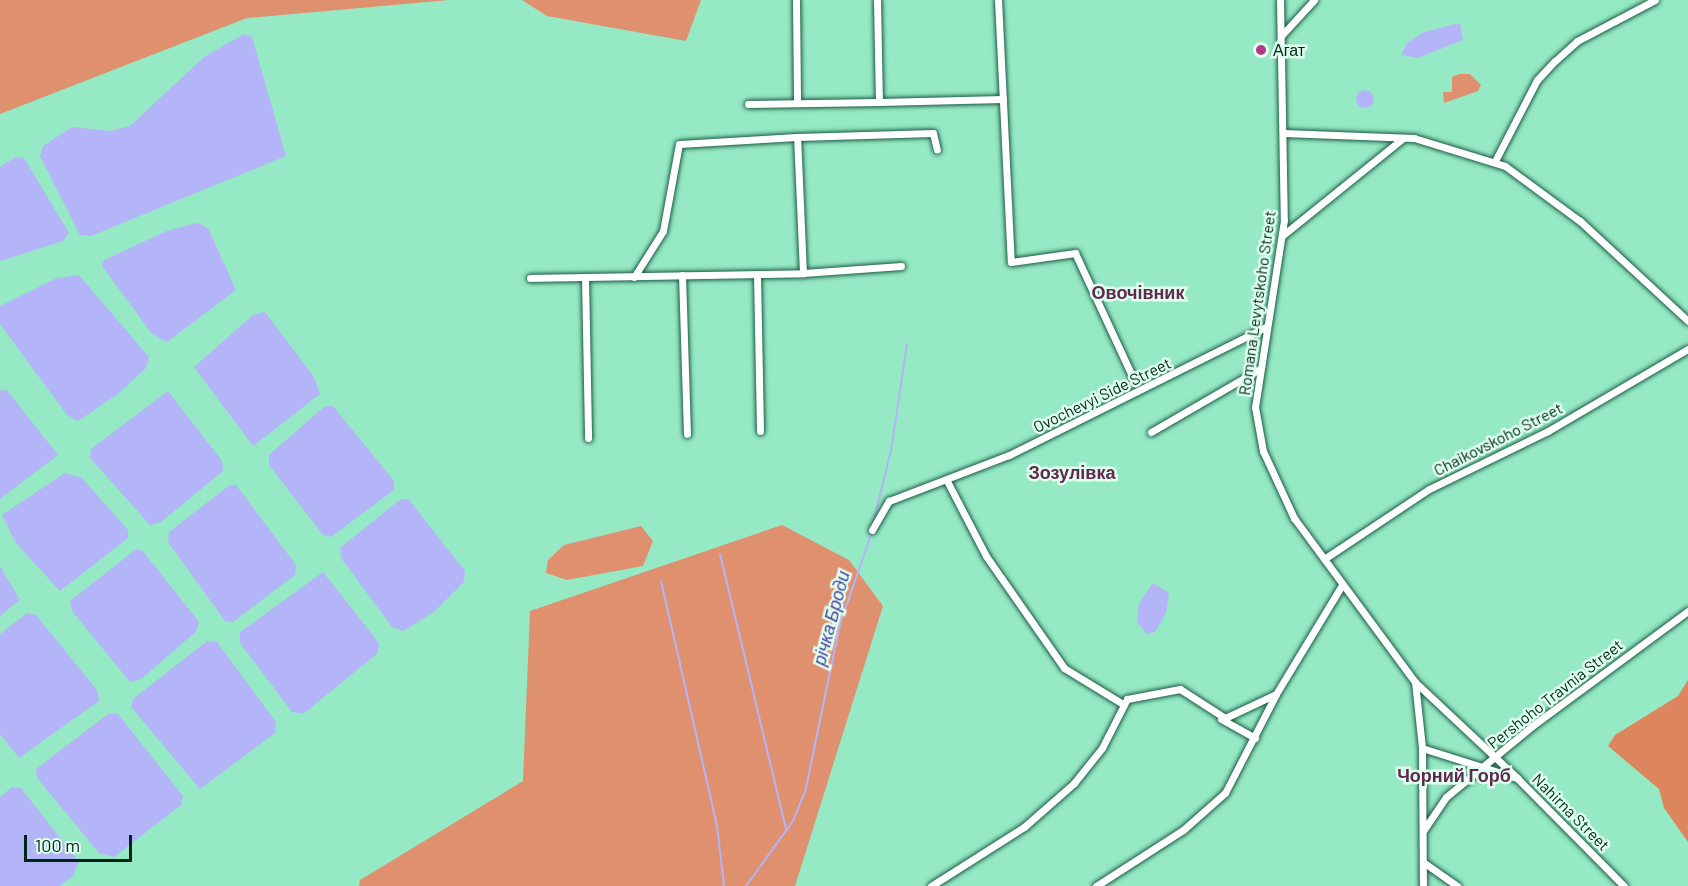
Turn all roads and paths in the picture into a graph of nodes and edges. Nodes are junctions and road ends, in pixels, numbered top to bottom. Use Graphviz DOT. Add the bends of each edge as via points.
graph roads {
  1 [pos="796,0"];
  2 [pos="877,0"];
  3 [pos="998,0"];
  4 [pos="1280,0"];
  5 [pos="1314,0"];
  6 [pos="1655,0"];
  7 [pos="1281,36"];
  8 [pos="1003,99"];
  9 [pos="879,102"];
  10 [pos="797,103"];
  11 [pos="748,104"];
  12 [pos="1284,133"];
  13 [pos="797,137"];
  14 [pos="1403,138"];
  15 [pos="937,150"];
  16 [pos="1495,161"];
  17 [pos="1283,235"];
  18 [pos="902,266"];
  19 [pos="803,273"];
  20 [pos="757,274"];
  21 [pos="682,275"];
  22 [pos="633,276"];
  23 [pos="585,277"];
  24 [pos="530,278"];
  25 [pos="1688,321"];
  26 [pos="1266,327"];
  27 [pos="1688,349"];
  28 [pos="1258,370"];
  29 [pos="1135,382"];
  30 [pos="760,431"];
  31 [pos="1151,432"];
  32 [pos="687,434"];
  33 [pos="588,438"];
  34 [pos="947,481"];
  35 [pos="872,530"];
  36 [pos="1324,559"];
  37 [pos="1342,585"];
  38 [pos="1688,611"];
  39 [pos="1415,682"];
  40 [pos="1276,694"];
  41 [pos="1123,704"];
  42 [pos="1211,714"];
  43 [pos="1255,738"];
  44 [pos="1422,748"];
  45 [pos="1496,757"];
  46 [pos="1481,769"];
  47 [pos="1517,778"];
  48 [pos="1423,831"];
  49 [pos="1423,862"];
  50 [pos="932,886"];
  51 [pos="1096,886"];
  52 [pos="1423,886"];
  53 [pos="1456,886"];
  54 [pos="1624,886"];
  1 -- 10 [label="street"];
  2 -- 9 [label="street"];
  3 -- 8 [label="street"];
  4 -- 7 [label="street, Romana Levytskoho Street"];
  5 -- 7 [label="street"];
  6 -- 16 [label="street" via="1577,42 1555,61 1537,80"];
  7 -- 12 [label="street, Romana Levytskoho Street"];
  8 -- 9 [label="street"];
  8 -- 29 [label="street" via="1011,262 1075,253"];
  9 -- 10 [label="street"];
  10 -- 11 [label="street"];
  12 -- 14 [label="street"];
  12 -- 17 [label="street, Romana Levytskoho Street"];
  13 -- 15 [label="street" via="933,132"];
  13 -- 19 [label="street"];
  13 -- 22 [label="street" via="678,144 663,231"];
  14 -- 16 [label="street"];
  14 -- 17 [label="street"];
  16 -- 25 [label="street" via="1574,215"];
  17 -- 26 [label="street, Romana Levytskoho Street"];
  18 -- 19 [label="street"];
  19 -- 20 [label="street"];
  20 -- 21 [label="street"];
  20 -- 30 [label="street"];
  21 -- 22 [label="street"];
  21 -- 32 [label="street"];
  22 -- 23 [label="street"];
  23 -- 24 [label="street"];
  23 -- 33 [label="street"];
  26 -- 28 [label="street, Romana Levytskoho Street"];
  26 -- 34 [label="street, Ovochevyi Side Street" via="1071,427"];
  27 -- 36 [label="street, Chaikovskoho Street" via="1548,431 1429,489"];
  28 -- 31 [label="street"];
  28 -- 36 [label="street, Romana Levytskoho Street" via="1255,406 1263,451 1294,518"];
  34 -- 35 [label="street, Ovochevyi Side Street" via="889,501"];
  34 -- 41 [label="street" via="986,556 1064,668"];
  36 -- 37 [label="street, Romana Levytskoho Street"];
  37 -- 39 [label="street, Romana Levytskoho Street"];
  37 -- 40 [label="street"];
  38 -- 45 [label="street, Pershoho Travnia Street"];
  39 -- 44 [label="street"];
  39 -- 45 [label="street, Romana Levytskoho Street"];
  40 -- 42 [label="street" via="1241,714"];
  40 -- 43 [label="street"];
  41 -- 42 [label="street" via="1139,693 1170,688"];
  41 -- 50 [label="street" via="1089,766 1041,814"];
  42 -- 43 [label="street"];
  43 -- 51 [label="street" via="1236,779 1211,808"];
  44 -- 46 [label="street, Nahirna Street"];
  44 -- 48 [label="street"];
  45 -- 46 [label="street, Pershoho Travnia Street"];
  45 -- 47 [label="street, Romana Levytskoho Street"];
  46 -- 47 [label="street, Nahirna Street"];
  46 -- 48 [label="street, Pershoho Travnia Street" via="1446,797"];
  47 -- 54 [label="street, Nahirna Street"];
  48 -- 49 [label="street"];
  49 -- 52 [label="street"];
  49 -- 53 [label="street"];
}
